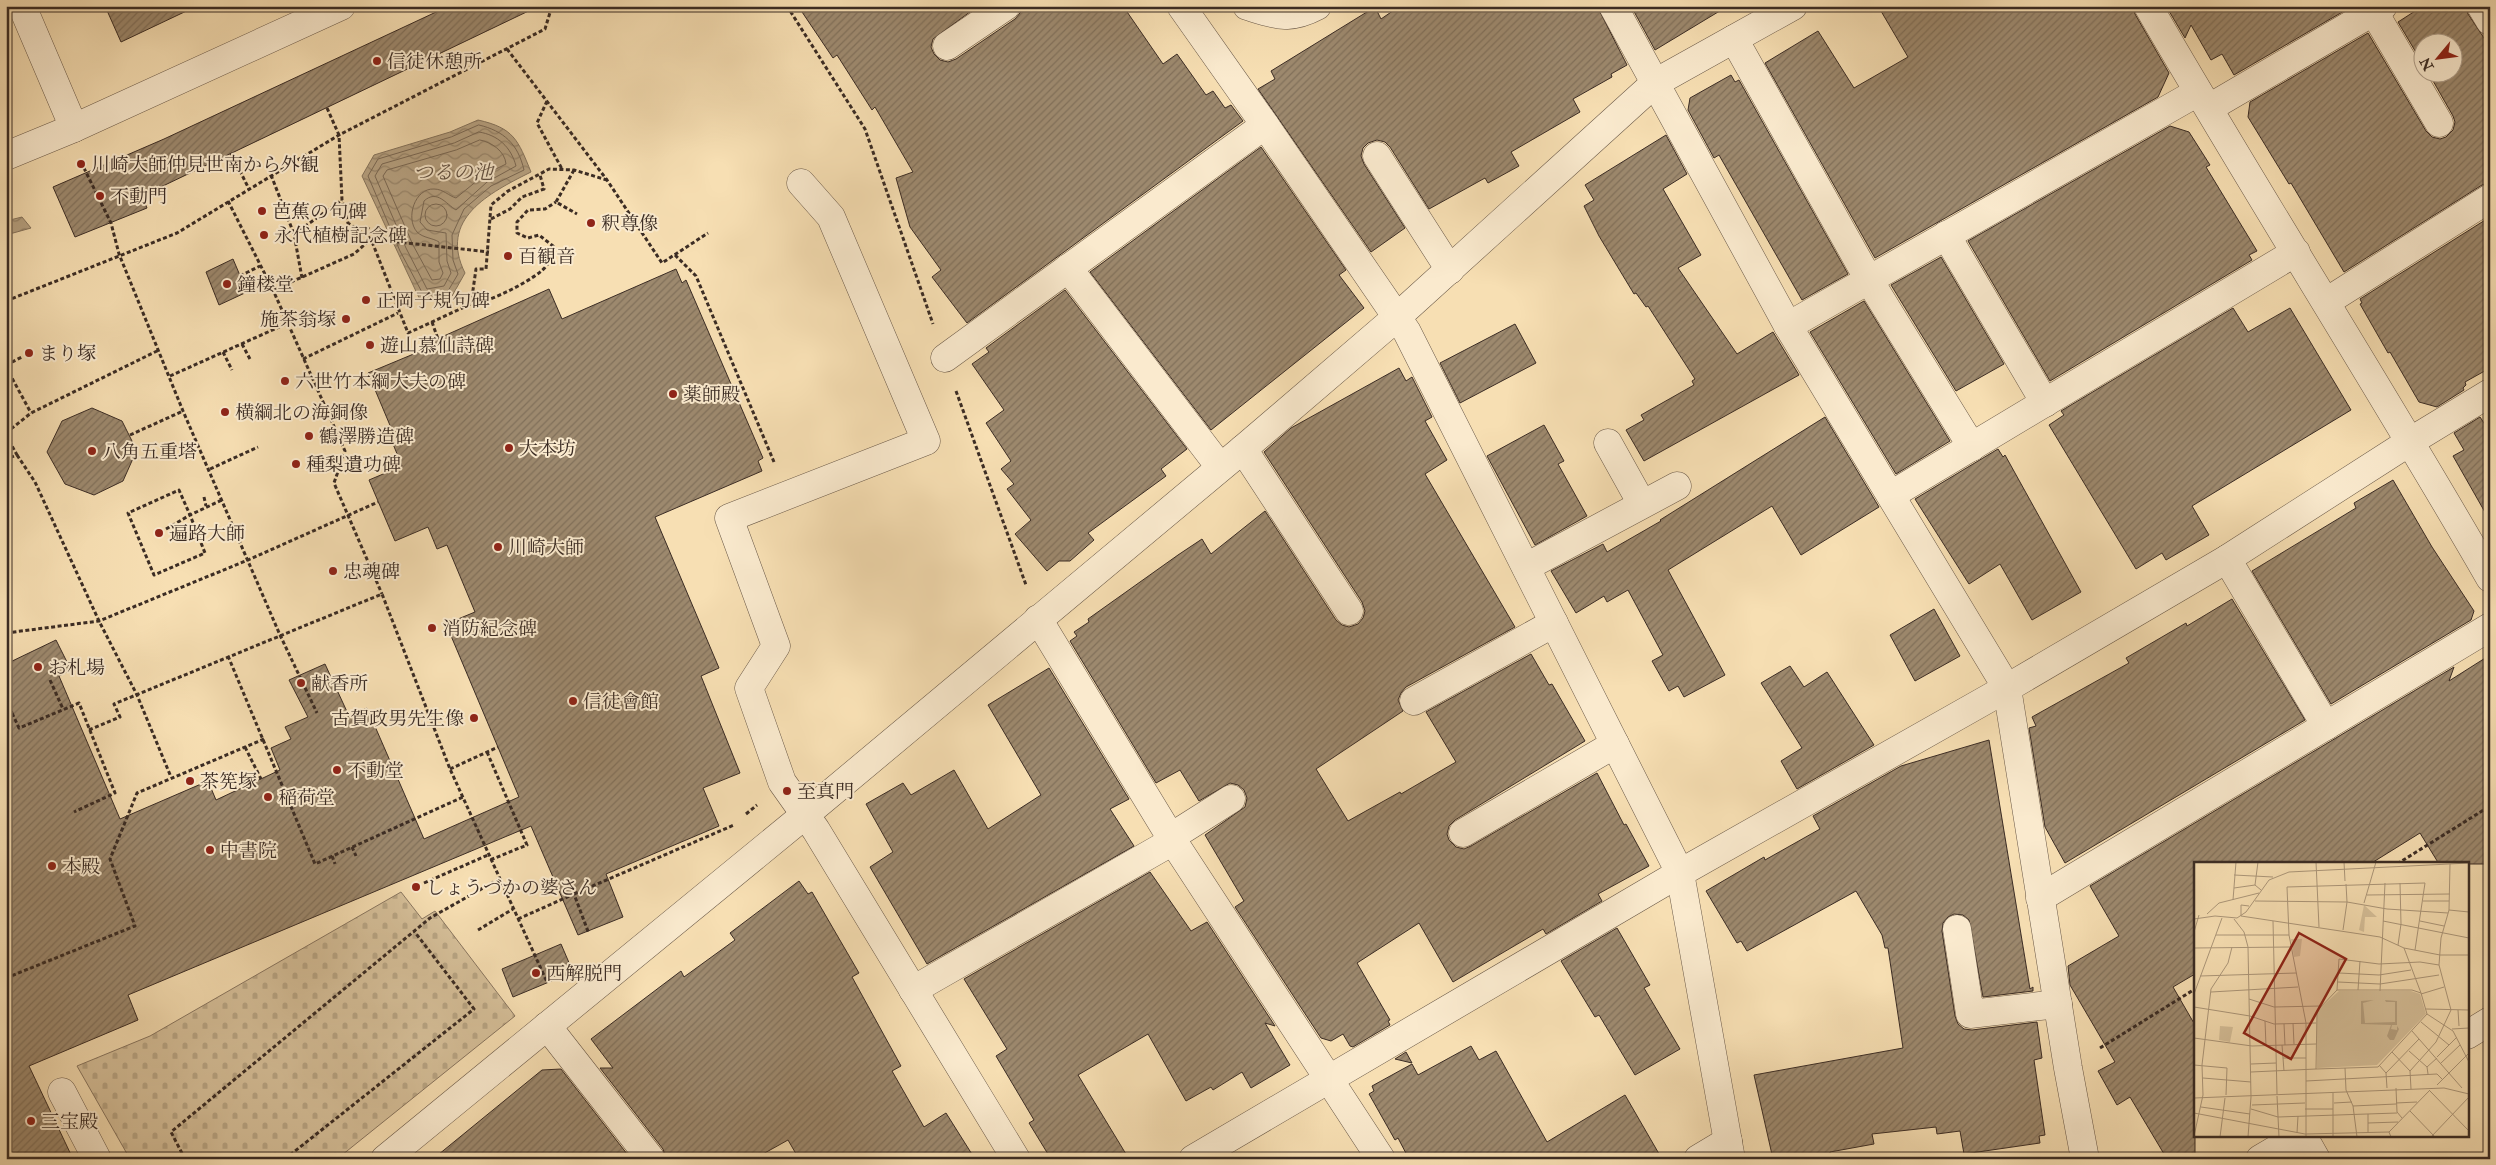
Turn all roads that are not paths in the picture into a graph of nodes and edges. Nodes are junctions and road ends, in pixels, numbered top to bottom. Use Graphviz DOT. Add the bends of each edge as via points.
graph roads {
  1 [pos="22,6"];
  2 [pos="341,6"];
  3 [pos="1006,6"];
  4 [pos="1180,6"];
  5 [pos="1247,6"];
  6 [pos="1317,6"];
  7 [pos="1613,6"];
  8 [pos="1793,6"];
  9 [pos="2148,6"];
  10 [pos="2481,6"];
  11 [pos="2378,9"];
  12 [pos="2490,21"];
  13 [pos="1734,39"];
  14 [pos="946,46"];
  15 [pos="1655,83"];
  16 [pos="2203,100"];
  17 [pos="2439,123"];
  18 [pos="1265,125"];
  19 [pos="74,128"];
  20 [pos="6,156"];
  21 [pos="1377,156"];
  22 [pos="801,183"];
  23 [pos="2490,198"];
  24 [pos="1946,236"];
  25 [pos="2296,252"];
  26 [pos="1068,268"];
  27 [pos="1450,270"];
  28 [pos="1869,280"];
  29 [pos="2326,302"];
  30 [pos="1397,317"];
  31 [pos="1788,326"];
  32 [pos="944,358"];
  33 [pos="2490,393"];
  34 [pos="2045,403"];
  35 [pos="2411,441"];
  36 [pos="1608,443"];
  37 [pos="1972,447"];
  38 [pos="1243,449"];
  39 [pos="1220,467"];
  40 [pos="1676,486"];
  41 [pos="1891,495"];
  42 [pos="1642,504"];
  43 [pos="2227,559"];
  44 [pos="1526,567"];
  45 [pos="2490,578"];
  46 [pos="1349,611"];
  47 [pos="1038,619"];
  48 [pos="1554,623"];
  49 [pos="2490,627"];
  50 [pos="2007,688"];
  51 [pos="1414,701"];
  52 [pos="2326,726"];
  53 [pos="1615,744"];
  54 [pos="1231,799"];
  55 [pos="806,814"];
  56 [pos="1463,833"];
  57 [pos="1172,839"];
  58 [pos="1680,873"];
  59 [pos="2040,898"];
  60 [pos="1957,929"];
  61 [pos="913,990"];
  62 [pos="2058,1004"];
  63 [pos="554,1020"];
  64 [pos="2490,1022"];
  65 [pos="2468,1034"];
  66 [pos="1329,1079"];
  67 [pos="62,1092"];
  68 [pos="2297,1138"];
  69 [pos="2302,1138"];
  70 [pos="1729,1150"];
  71 [pos="97,1159"];
  72 [pos="385,1159"];
  73 [pos="651,1159"];
  74 [pos="1016,1159"];
  75 [pos="1193,1159"];
  76 [pos="1381,1159"];
  77 [pos="1698,1159"];
  78 [pos="2085,1159"];
  79 [pos="2260,1159"];
  80 [pos="2316,1159"];
  1 -- 19 [label="street"];
  2 -- 19 [label="street"];
  3 -- 14 [label="street"];
  4 -- 18 [label="street"];
  5 -- 6 [label="street" via="1279,17 1303,14"];
  7 -- 15 [label="street"];
  8 -- 13 [label="street"];
  9 -- 16 [label="street"];
  10 -- 12 [label="street"];
  11 -- 16 [label="street"];
  11 -- 17 [label="street"];
  13 -- 15 [label="street"];
  13 -- 28 [label="street"];
  15 -- 27 [label="street"];
  15 -- 31 [label="street"];
  16 -- 24 [label="street"];
  16 -- 25 [label="street"];
  18 -- 26 [label="street"];
  18 -- 30 [label="street"];
  19 -- 20 [label="street"];
  21 -- 27 [label="street"];
  22 -- 55 [label="street" via="830,217 926,441 729,518 776,646 749,688 782,782"];
  23 -- 29 [label="street"];
  24 -- 28 [label="street"];
  24 -- 34 [label="street"];
  25 -- 29 [label="street"];
  25 -- 34 [label="street"];
  26 -- 32 [label="street"];
  26 -- 39 [label="street"];
  27 -- 30 [label="street"];
  28 -- 31 [label="street"];
  28 -- 37 [label="street"];
  29 -- 35 [label="street"];
  30 -- 38 [label="street"];
  30 -- 44 [label="street" via="1424,363"];
  31 -- 41 [label="street"];
  33 -- 35 [label="street"];
  34 -- 37 [label="street"];
  35 -- 43 [label="street"];
  35 -- 45 [label="street"];
  36 -- 42 [label="street"];
  37 -- 41 [label="street"];
  38 -- 39 [label="street"];
  38 -- 46 [label="street"];
  39 -- 47 [label="street"];
  40 -- 42 [label="street"];
  41 -- 50 [label="street"];
  42 -- 44 [label="street"];
  43 -- 50 [label="street"];
  43 -- 52 [label="street"];
  44 -- 48 [label="street"];
  47 -- 55 [label="street"];
  47 -- 57 [label="street"];
  48 -- 51 [label="street"];
  48 -- 53 [label="street"];
  49 -- 52 [label="street"];
  50 -- 58 [label="street"];
  50 -- 59 [label="street"];
  52 -- 59 [label="street"];
  53 -- 56 [label="street"];
  53 -- 58 [label="street"];
  54 -- 57 [label="street"];
  55 -- 61 [label="street"];
  55 -- 63 [label="street"];
  57 -- 61 [label="street"];
  57 -- 66 [label="street"];
  58 -- 66 [label="street"];
  58 -- 70 [label="street"];
  59 -- 62 [label="street"];
  60 -- 62 [label="street" via="1970,1014"];
  61 -- 74 [label="street"];
  62 -- 78 [label="street"];
  63 -- 72 [label="street"];
  63 -- 73 [label="street"];
  64 -- 65 [label="street"];
  66 -- 75 [label="street"];
  66 -- 76 [label="street"];
  67 -- 71 [label="street"];
  68 -- 79 [label="street"];
  69 -- 80 [label="street"];
  70 -- 77 [label="street"];
}
